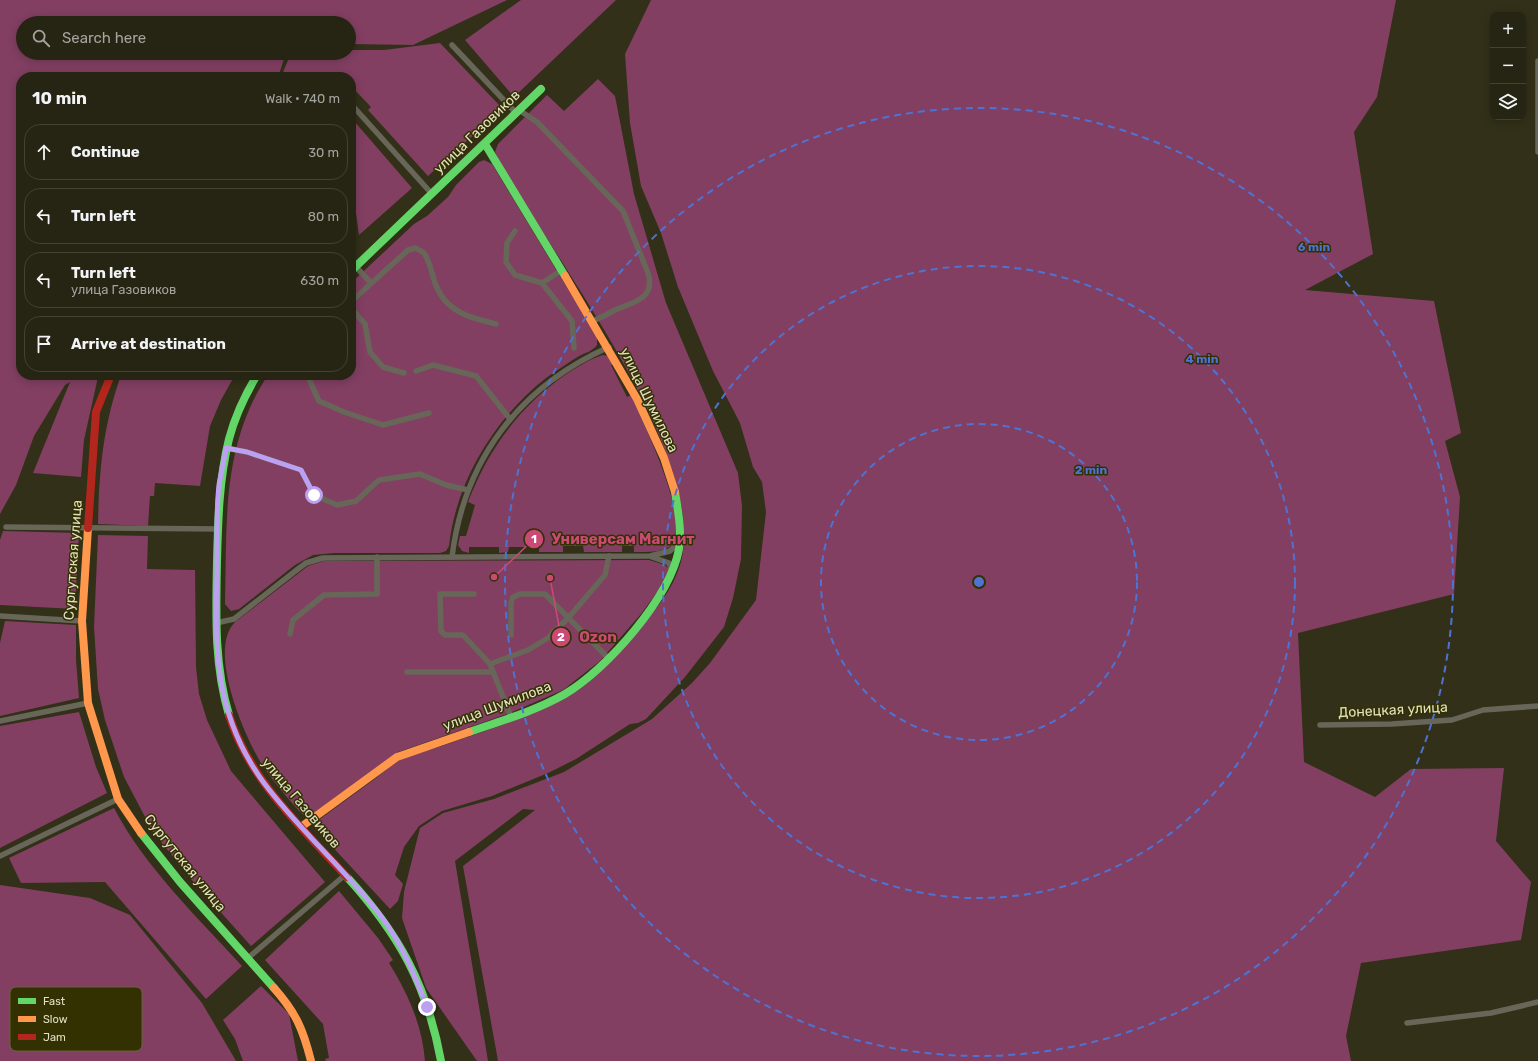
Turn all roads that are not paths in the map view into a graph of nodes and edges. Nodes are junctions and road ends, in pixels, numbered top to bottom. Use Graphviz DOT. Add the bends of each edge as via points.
graph roads {
  1 [pos="452,45"];
  2 [pos="1538,61"];
  3 [pos="541,89"];
  4 [pos="356,110"];
  5 [pos="518,112"];
  6 [pos="485,144"];
  7 [pos="1538,152"];
  8 [pos="432,194"];
  9 [pos="515,231"];
  10 [pos="356,266"];
  11 [pos="562,270"];
  12 [pos="356,271"];
  13 [pos="371,283"];
  14 [pos="542,283"];
  15 [pos="356,297"];
  16 [pos="356,312"];
  17 [pos="593,321"];
  18 [pos="496,324"];
  19 [pos="608,347"];
  20 [pos="574,348"];
  21 [pos="416,371"];
  22 [pos="404,373"];
  23 [pos="109,380"];
  24 [pos="254,380"];
  25 [pos="309,380"];
  26 [pos="429,413"];
  27 [pos="510,419"];
  28 [pos="226,448"];
  29 [pos="468,490"];
  30 [pos="6,527"];
  31 [pos="88,529"];
  32 [pos="218,529"];
  33 [pos="680,536"];
  34 [pos="667,552"];
  35 [pos="609,556"];
  36 [pos="650,556"];
  37 [pos="378,557"];
  38 [pos="452,557"];
  39 [pos="678,557"];
  40 [pos="667,561"];
  41 [pos="672,573"];
  42 [pos="474,594"];
  43 [pos="0,616"];
  44 [pos="569,617"];
  45 [pos="82,621"];
  46 [pos="216,623"];
  47 [pos="290,634"];
  48 [pos="511,635"];
  49 [pos="608,658"];
  50 [pos="490,664"];
  51 [pos="407,672"];
  52 [pos="494,672"];
  53 [pos="88,703"];
  54 [pos="1538,706"];
  55 [pos="511,717"];
  56 [pos="0,721"];
  57 [pos="1320,725"];
  58 [pos="118,799"];
  59 [pos="301,827"];
  60 [pos="0,856"];
  61 [pos="345,875"];
  62 [pos="248,958"];
  63 [pos="1538,1002"];
  64 [pos="1407,1023"];
  65 [pos="311,1061"];
  66 [pos="441,1061"];
  1 -- 5 [label="street"];
  2 -- 7 [label="street"];
  3 -- 5 [label="street, улица Газовиков"];
  4 -- 8 [label="street, улица Газовиков"];
  5 -- 6 [label="street, улица Газовиков"];
  5 -- 17 [label="street" via="537,122 623,211 648,273 650,281 647,293 636,302"];
  6 -- 8 [label="street, улица Газовиков"];
  6 -- 11 [label="street, улица Шумилова"];
  8 -- 10 [label="street, улица Газовиков"];
  9 -- 14 [label="street" via="506,243 506,262 515,275"];
  11 -- 14 [label="street"];
  11 -- 17 [label="street, улица Шумилова"];
  12 -- 13 [label="street"];
  13 -- 15 [label="street"];
  13 -- 18 [label="street" via="408,250 419,249 426,255 437,289 452,308 470,318"];
  14 -- 20 [label="street" via="572,321"];
  16 -- 22 [label="street" via="365,324 370,352 383,366"];
  17 -- 19 [label="street, улица Шумилова"];
  19 -- 27 [label="street" via="556,376 532,395"];
  19 -- 33 [label="street, улица Шумилова" via="626,376 663,456 679,513"];
  21 -- 27 [label="street" via="433,365 476,376"];
  23 -- 31 [label="street, Сургутская улица" via="96,412"];
  24 -- 28 [label="street, улица Газовиков" via="241,405"];
  25 -- 26 [label="street" via="319,401 383,425"];
  27 -- 29 [label="street" via="485,454"];
  28 -- 29 [label="street" via="247,452 301,470 314,495 337,505 356,501 379,480 420,474 446,485"];
  28 -- 32 [label="street, улица Газовиков" via="219,485"];
  29 -- 38 [label="street" via="457,527"];
  30 -- 31 [label="street"];
  31 -- 32 [label="street"];
  31 -- 45 [label="street, Сургутская улица"];
  32 -- 46 [label="street, улица Газовиков"];
  33 -- 34 [label="street" via="676,546"];
  33 -- 39 [label="street, улица Шумилова"];
  34 -- 36 [label="street"];
  34 -- 39 [label="street"];
  35 -- 36 [label="street"];
  35 -- 38 [label="street"];
  35 -- 44 [label="street" via="605,575"];
  36 -- 40 [label="street"];
  37 -- 38 [label="street"];
  37 -- 46 [label="street" via="329,557 315,560 298,569 234,619"];
  37 -- 47 [label="street" via="377,594 324,595 293,620"];
  39 -- 40 [label="street"];
  39 -- 41 [label="street, улица Шумилова"];
  40 -- 41 [label="street" via="672,566"];
  41 -- 49 [label="street, улица Шумилова" via="662,593 644,617"];
  42 -- 50 [label="street" via="440,594 440,628 445,635 463,635"];
  43 -- 45 [label="street"];
  44 -- 48 [label="street" via="545,594 516,595 511,602"];
  44 -- 49 [label="street"];
  44 -- 50 [label="street" via="539,644"];
  45 -- 53 [label="street, Сургутская улица"];
  46 -- 59 [label="street, улица Газовиков" via="221,685 236,735 264,783"];
  49 -- 55 [label="street, улица Шумилова" via="585,680 566,693"];
  50 -- 52 [label="street"];
  51 -- 52 [label="street"];
  52 -- 55 [label="street"];
  53 -- 56 [label="street"];
  53 -- 58 [label="street, Сургутская улица"];
  54 -- 57 [label="street, Донецкая улица" via="1483,710 1452,720"];
  55 -- 59 [label="street, улица Шумилова" via="399,756"];
  58 -- 60 [label="street"];
  58 -- 62 [label="street, Сургутская улица" via="147,842"];
  59 -- 61 [label="street, улица Газовиков"];
  61 -- 62 [label="street"];
  61 -- 66 [label="street, улица Газовиков" via="380,915 407,959 427,1007"];
  62 -- 65 [label="street, Сургутская улица" via="298,1018"];
  63 -- 64 [label="street" via="1491,1013"];
}
